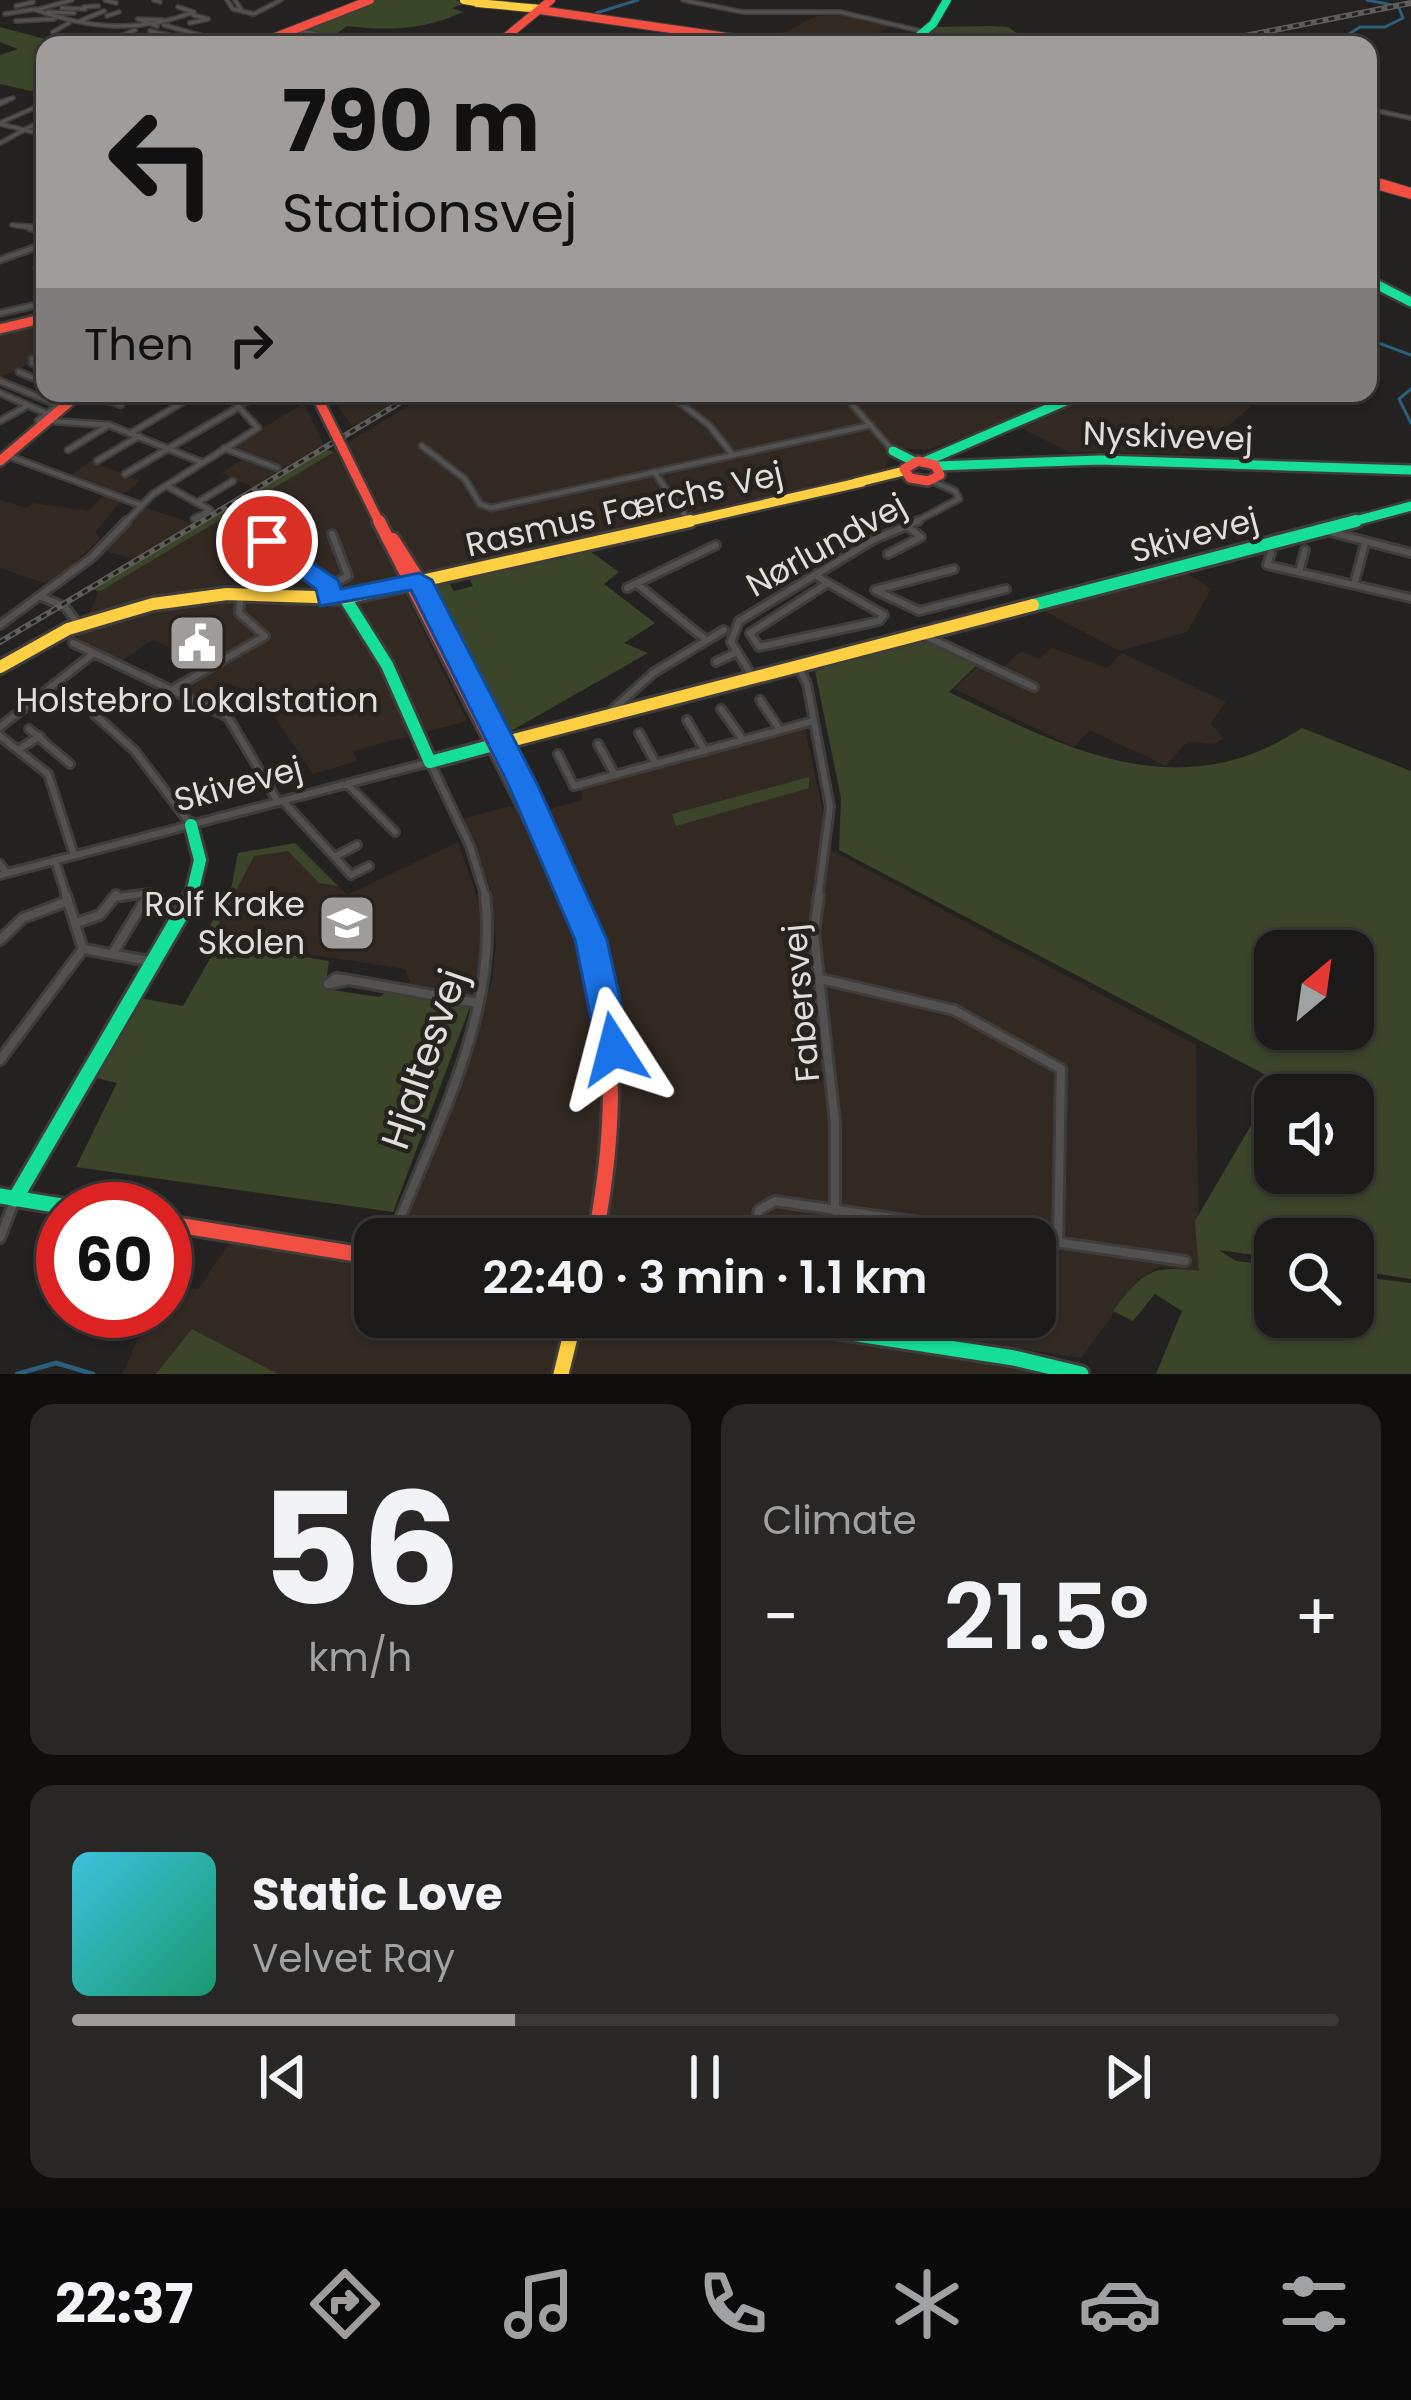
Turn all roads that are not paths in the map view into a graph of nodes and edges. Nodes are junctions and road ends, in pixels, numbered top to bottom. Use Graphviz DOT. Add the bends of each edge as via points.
graph roads {
  1 [pos="226,0"];
  2 [pos="236,0"];
  3 [pos="281,0"];
  4 [pos="683,0"];
  5 [pos="61,1"];
  6 [pos="358,1"];
  7 [pos="471,1"];
  8 [pos="116,3"];
  9 [pos="945,4"];
  10 [pos="18,5"];
  11 [pos="35,5"];
  12 [pos="77,5"];
  13 [pos="178,7"];
  14 [pos="262,8"];
  15 [pos="537,9"];
  16 [pos="59,10"];
  17 [pos="101,10"];
  18 [pos="244,10"];
  19 [pos="119,12"];
  20 [pos="44,13"];
  21 [pos="5,14"];
  22 [pos="74,14"];
  23 [pos="148,14"];
  24 [pos="189,14"];
  25 [pos="172,16"];
  26 [pos="58,17"];
  27 [pos="36,20"];
  28 [pos="75,22"];
  29 [pos="161,22"];
  30 [pos="190,23"];
  31 [pos="138,29"];
  32 [pos="146,30"];
  33 [pos="295,30"];
  34 [pos="53,32"];
  35 [pos="115,32"];
  36 [pos="923,32"];
  37 [pos="125,34"];
  38 [pos="120,36"];
  39 [pos="172,36"];
  40 [pos="207,36"];
  41 [pos="279,36"];
  42 [pos="327,36"];
  43 [pos="504,36"];
  44 [pos="507,36"];
  45 [pos="706,36"];
  46 [pos="722,36"];
  47 [pos="917,36"];
  48 [pos="36,108"];
  49 [pos="1377,111"];
  50 [pos="1411,118"];
  51 [pos="36,124"];
  52 [pos="0,126"];
  53 [pos="23,131"];
  54 [pos="36,133"];
  55 [pos="0,143"];
  56 [pos="1377,184"];
  57 [pos="1411,194"];
  58 [pos="36,247"];
  59 [pos="0,260"];
  60 [pos="1377,285"];
  61 [pos="1411,302"];
  62 [pos="36,305"];
  63 [pos="0,314"];
  64 [pos="36,320"];
  65 [pos="0,329"];
  66 [pos="19,372"];
  67 [pos="36,379"];
  68 [pos="0,381"];
  69 [pos="0,393"];
  70 [pos="36,396"];
  71 [pos="51,402"];
  72 [pos="65,402"];
  73 [pos="108,402"];
  74 [pos="184,402"];
  75 [pos="234,402"];
  76 [pos="248,402"];
  77 [pos="320,402"];
  78 [pos="679,402"];
  79 [pos="850,402"];
  80 [pos="1059,402"];
  81 [pos="121,405"];
  82 [pos="26,406"];
  83 [pos="238,406"];
  84 [pos="46,418"];
  85 [pos="0,421"];
  86 [pos="871,424"];
  87 [pos="109,425"];
  88 [pos="135,435"];
  89 [pos="422,446"];
  90 [pos="168,448"];
  91 [pos="224,448"];
  92 [pos="68,450"];
  93 [pos="893,451"];
  94 [pos="733,455"];
  95 [pos="3,458"];
  96 [pos="97,461"];
  97 [pos="201,462"];
  98 [pos="925,468"];
  99 [pos="277,469"];
  100 [pos="1411,470"];
  101 [pos="654,472"];
  102 [pos="125,474"];
  103 [pos="233,481"];
  104 [pos="165,485"];
  105 [pos="198,502"];
  106 [pos="140,505"];
  107 [pos="1411,506"];
  108 [pos="194,519"];
  109 [pos="688,519"];
  110 [pos="906,525"];
  111 [pos="1324,529"];
  112 [pos="332,534"];
  113 [pos="1397,536"];
  114 [pos="267,541"];
  115 [pos="1365,543"];
  116 [pos="716,545"];
  117 [pos="1394,549"];
  118 [pos="1305,550"];
  119 [pos="1271,553"];
  120 [pos="1411,553"];
  121 [pos="889,554"];
  122 [pos="954,569"];
  123 [pos="1299,572"];
  124 [pos="815,574"];
  125 [pos="413,582"];
  126 [pos="829,582"];
  127 [pos="637,584"];
  128 [pos="1354,585"];
  129 [pos="628,588"];
  130 [pos="1006,589"];
  131 [pos="329,593"];
  132 [pos="242,595"];
  133 [pos="40,596"];
  134 [pos="344,598"];
  135 [pos="1411,598"];
  136 [pos="919,611"];
  137 [pos="0,625"];
  138 [pos="79,625"];
  139 [pos="940,629"];
  140 [pos="724,630"];
  141 [pos="920,634"];
  142 [pos="706,640"];
  143 [pos="73,643"];
  144 [pos="737,652"];
  145 [pos="94,653"];
  146 [pos="716,662"];
  147 [pos="798,666"];
  148 [pos="0,667"];
  149 [pos="754,677"];
  150 [pos="1034,687"];
  151 [pos="173,689"];
  152 [pos="760,700"];
  153 [pos="721,709"];
  154 [pos="95,715"];
  155 [pos="609,715"];
  156 [pos="687,720"];
  157 [pos="810,722"];
  158 [pos="0,727"];
  159 [pos="29,729"];
  160 [pos="780,730"];
  161 [pos="639,733"];
  162 [pos="0,736"];
  163 [pos="40,736"];
  164 [pos="742,740"];
  165 [pos="598,744"];
  166 [pos="496,745"];
  167 [pos="19,749"];
  168 [pos="705,751"];
  169 [pos="559,754"];
  170 [pos="430,762"];
  171 [pos="70,764"];
  172 [pos="656,764"];
  173 [pos="615,775"];
  174 [pos="347,784"];
  175 [pos="280,802"];
  176 [pos="191,825"];
  177 [pos="394,832"];
  178 [pos="357,845"];
  179 [pos="74,855"];
  180 [pos="334,857"];
  181 [pos="56,860"];
  182 [pos="0,863"];
  183 [pos="369,866"];
  184 [pos="3,874"];
  185 [pos="68,901"];
  186 [pos="76,922"];
  187 [pos="0,940"];
  188 [pos="83,949"];
  189 [pos="113,953"];
  190 [pos="152,961"];
  191 [pos="817,978"];
  192 [pos="349,980"];
  193 [pos="478,1003"];
  194 [pos="0,1060"];
  195 [pos="0,1196"];
  196 [pos="15,1199"];
  197 [pos="36,1202"];
  198 [pos="835,1210"];
  199 [pos="400,1218"];
  200 [pos="600,1218"];
  201 [pos="757,1218"];
  202 [pos="192,1227"];
  203 [pos="0,1238"];
  204 [pos="1058,1242"];
  205 [pos="354,1254"];
  206 [pos="1186,1262"];
  207 [pos="570,1338"];
  208 [pos="884,1338"];
  209 [pos="561,1374"];
  210 [pos="1081,1374"];
  1 -- 18 [label="street"];
  2 -- 18 [label="street"];
  3 -- 18 [label="street" via="254,14"];
  4 -- 36 [label="street" via="743,12 840,12"];
  5 -- 11 [label="street"];
  5 -- 12 [label="street"];
  6 -- 33 [label="main road"];
  7 -- 15 [label="main road"];
  8 -- 17 [label="street"];
  9 -- 36 [label="main road"];
  10 -- 11 [label="street"];
  10 -- 21 [label="street"];
  11 -- 20 [label="street"];
  12 -- 16 [label="street"];
  12 -- 17 [label="street"];
  13 -- 24 [label="street"];
  14 -- 18 [label="street"];
  15 -- 43 [label="main road"];
  15 -- 44 [label="main road"];
  15 -- 45 [label="main road"];
  15 -- 46 [label="main road"];
  16 -- 20 [label="street"];
  16 -- 22 [label="street"];
  17 -- 19 [label="street"];
  17 -- 28 [label="street"];
  20 -- 26 [label="street"];
  23 -- 29 [label="street" via="138,19"];
  24 -- 29 [label="street"];
  24 -- 30 [label="street" via="208,19"];
  25 -- 29 [label="street"];
  26 -- 27 [label="street"];
  26 -- 28 [label="street"];
  28 -- 31 [label="street"];
  28 -- 34 [label="street"];
  29 -- 32 [label="street"];
  29 -- 40 [label="street"];
  31 -- 32 [label="street"];
  31 -- 37 [label="street"];
  32 -- 39 [label="street"];
  33 -- 41 [label="main road"];
  33 -- 42 [label="street"];
  35 -- 37 [label="street"];
  36 -- 47 [label="main road"];
  37 -- 38 [label="street"];
  48 -- 52 [label="street"];
  49 -- 50 [label="street"];
  51 -- 53 [label="street"];
  52 -- 53 [label="street"];
  53 -- 54 [label="street"];
  53 -- 55 [label="street"];
  56 -- 57 [label="main road"];
  58 -- 59 [label="street"];
  60 -- 61 [label="main road"];
  62 -- 63 [label="street"];
  64 -- 65 [label="main road"];
  66 -- 67 [label="street"];
  68 -- 70 [label="street"];
  69 -- 82 [label="street"];
  71 -- 84 [label="street" via="58,405"];
  72 -- 84 [label="main road"];
  73 -- 81 [label="street"];
  74 -- 88 [label="street"];
  75 -- 83 [label="street"];
  76 -- 83 [label="street"];
  77 -- 125 [label="main road, bridge"];
  78 -- 94 [label="street"];
  79 -- 86 [label="street"];
  80 -- 98 [label="main road, Rasmus Færchs Vej"];
  82 -- 84 [label="street"];
  82 -- 85 [label="street"];
  83 -- 90 [label="street"];
  83 -- 91 [label="street" via="258,428"];
  84 -- 87 [label="street"];
  84 -- 95 [label="main road"];
  86 -- 93 [label="street"];
  86 -- 94 [label="street"];
  87 -- 88 [label="street"];
  87 -- 92 [label="street"];
  88 -- 90 [label="street"];
  88 -- 96 [label="street"];
  89 -- 101 [label="street" via="491,508"];
  90 -- 97 [label="street"];
  90 -- 102 [label="street"];
  91 -- 97 [label="street"];
  91 -- 99 [label="street"];
  93 -- 98 [label="main road"];
  94 -- 101 [label="street"];
  95 -- 106 [label="street"];
  97 -- 104 [label="street"];
  98 -- 100 [label="main road, Nyskivevej" via="1100,460"];
  98 -- 109 [label="main road, Rasmus Færchs Vej"];
  98 -- 110 [label="street, Nørlundvej" via="959,499"];
  101 -- 109 [label="street"];
  103 -- 105 [label="street"];
  104 -- 105 [label="street"];
  104 -- 106 [label="street"];
  105 -- 108 [label="street" via="210,510"];
  106 -- 133 [label="street" via="91,558"];
  107 -- 111 [label="main road, Skivevej"];
  109 -- 125 [label="main road, Rasmus Færchs Vej"];
  110 -- 121 [label="street" via="921,537"];
  110 -- 124 [label="street, Nørlundvej"];
  111 -- 115 [label="street"];
  111 -- 139 [label="main road, Skivevej"];
  112 -- 131 [label="street" via="347,576"];
  113 -- 117 [label="street"];
  114 -- 131 [label="street"];
  115 -- 117 [label="street"];
  115 -- 128 [label="street"];
  116 -- 127 [label="street"];
  117 -- 120 [label="street"];
  118 -- 123 [label="street"];
  119 -- 123 [label="street" via="1267,565"];
  122 -- 136 [label="street" via="875,590"];
  123 -- 128 [label="street"];
  124 -- 126 [label="street"];
  124 -- 144 [label="street, Nørlundvej" via="739,621 731,635"];
  125 -- 134 [label="main road, Rasmus Færchs Vej"];
  125 -- 166 [label="main road"];
  126 -- 126 [label="street" via="750,633 759,647 884,615"];
  127 -- 129 [label="street"];
  127 -- 142 [label="street"];
  128 -- 135 [label="street"];
  130 -- 136 [label="street"];
  131 -- 132 [label="main road, Rasmus Færchs Vej"];
  131 -- 134 [label="main road, Rasmus Færchs Vej"];
  132 -- 138 [label="main road, Rasmus Færchs Vej" via="178,599"];
  132 -- 151 [label="street" via="239,613 266,636"];
  133 -- 137 [label="street"];
  133 -- 138 [label="street" via="65,607"];
  134 -- 170 [label="main road" via="387,664"];
  136 -- 139 [label="street"];
  138 -- 148 [label="main road, Rasmus Færchs Vej"];
  139 -- 141 [label="main road, Skivevej"];
  140 -- 142 [label="street"];
  141 -- 147 [label="main road, Skivevej"];
  141 -- 150 [label="street"];
  142 -- 155 [label="street" via="652,673"];
  143 -- 145 [label="street"];
  144 -- 146 [label="street"];
  144 -- 149 [label="street"];
  145 -- 151 [label="street"];
  145 -- 158 [label="street"];
  147 -- 149 [label="main road, Skivevej"];
  147 -- 157 [label="street, Fabersvej"];
  149 -- 155 [label="main road, Skivevej"];
  151 -- 175 [label="street" via="228,717"];
  152 -- 160 [label="street"];
  153 -- 164 [label="street"];
  154 -- 176 [label="street" via="135,751"];
  155 -- 166 [label="main road, Skivevej"];
  156 -- 168 [label="street"];
  157 -- 160 [label="street"];
  157 -- 191 [label="street, Fabersvej" via="830,807 816,900"];
  159 -- 163 [label="street"];
  160 -- 164 [label="street"];
  161 -- 172 [label="street"];
  162 -- 167 [label="street"];
  163 -- 167 [label="street"];
  163 -- 171 [label="street"];
  164 -- 168 [label="street"];
  165 -- 173 [label="street"];
  166 -- 170 [label="main road, Skivevej"];
  166 -- 200 [label="main road" via="591,940 612,1026 616,1142"];
  167 -- 179 [label="street" via="48,774"];
  168 -- 172 [label="street"];
  169 -- 173 [label="street" via="574,786"];
  170 -- 174 [label="street, Skivevej"];
  170 -- 193 [label="street, Hjaltesvej" via="486,897 490,949"];
  172 -- 173 [label="street"];
  174 -- 175 [label="street, Skivevej"];
  174 -- 177 [label="street"];
  175 -- 176 [label="street, Skivevej"];
  175 -- 180 [label="street"];
  176 -- 179 [label="street, Skivevej"];
  176 -- 190 [label="main road" via="198,881"];
  178 -- 180 [label="street"];
  179 -- 181 [label="street, Skivevej"];
  180 -- 183 [label="street" via="351,875"];
  181 -- 184 [label="street, Skivevej"];
  181 -- 185 [label="street"];
  182 -- 184 [label="street"];
  185 -- 186 [label="street"];
  185 -- 187 [label="street" via="23,918"];
  186 -- 188 [label="street"];
  186 -- 189 [label="street" via="100,915 117,893 148,893"];
  188 -- 189 [label="street"];
  188 -- 194 [label="street"];
  189 -- 190 [label="street"];
  190 -- 196 [label="main road"];
  191 -- 198 [label="street, Fabersvej" via="832,1080"];
  191 -- 204 [label="street" via="954,1010 1061,1069"];
  192 -- 193 [label="street"];
  193 -- 199 [label="street, Hjaltesvej"];
  195 -- 196 [label="main road"];
  196 -- 197 [label="main road"];
  196 -- 203 [label="street"];
  198 -- 201 [label="street" via="767,1202"];
  198 -- 204 [label="street"];
  202 -- 205 [label="main road"];
  204 -- 206 [label="street"];
  207 -- 209 [label="main road"];
  208 -- 210 [label="main road"];
}
